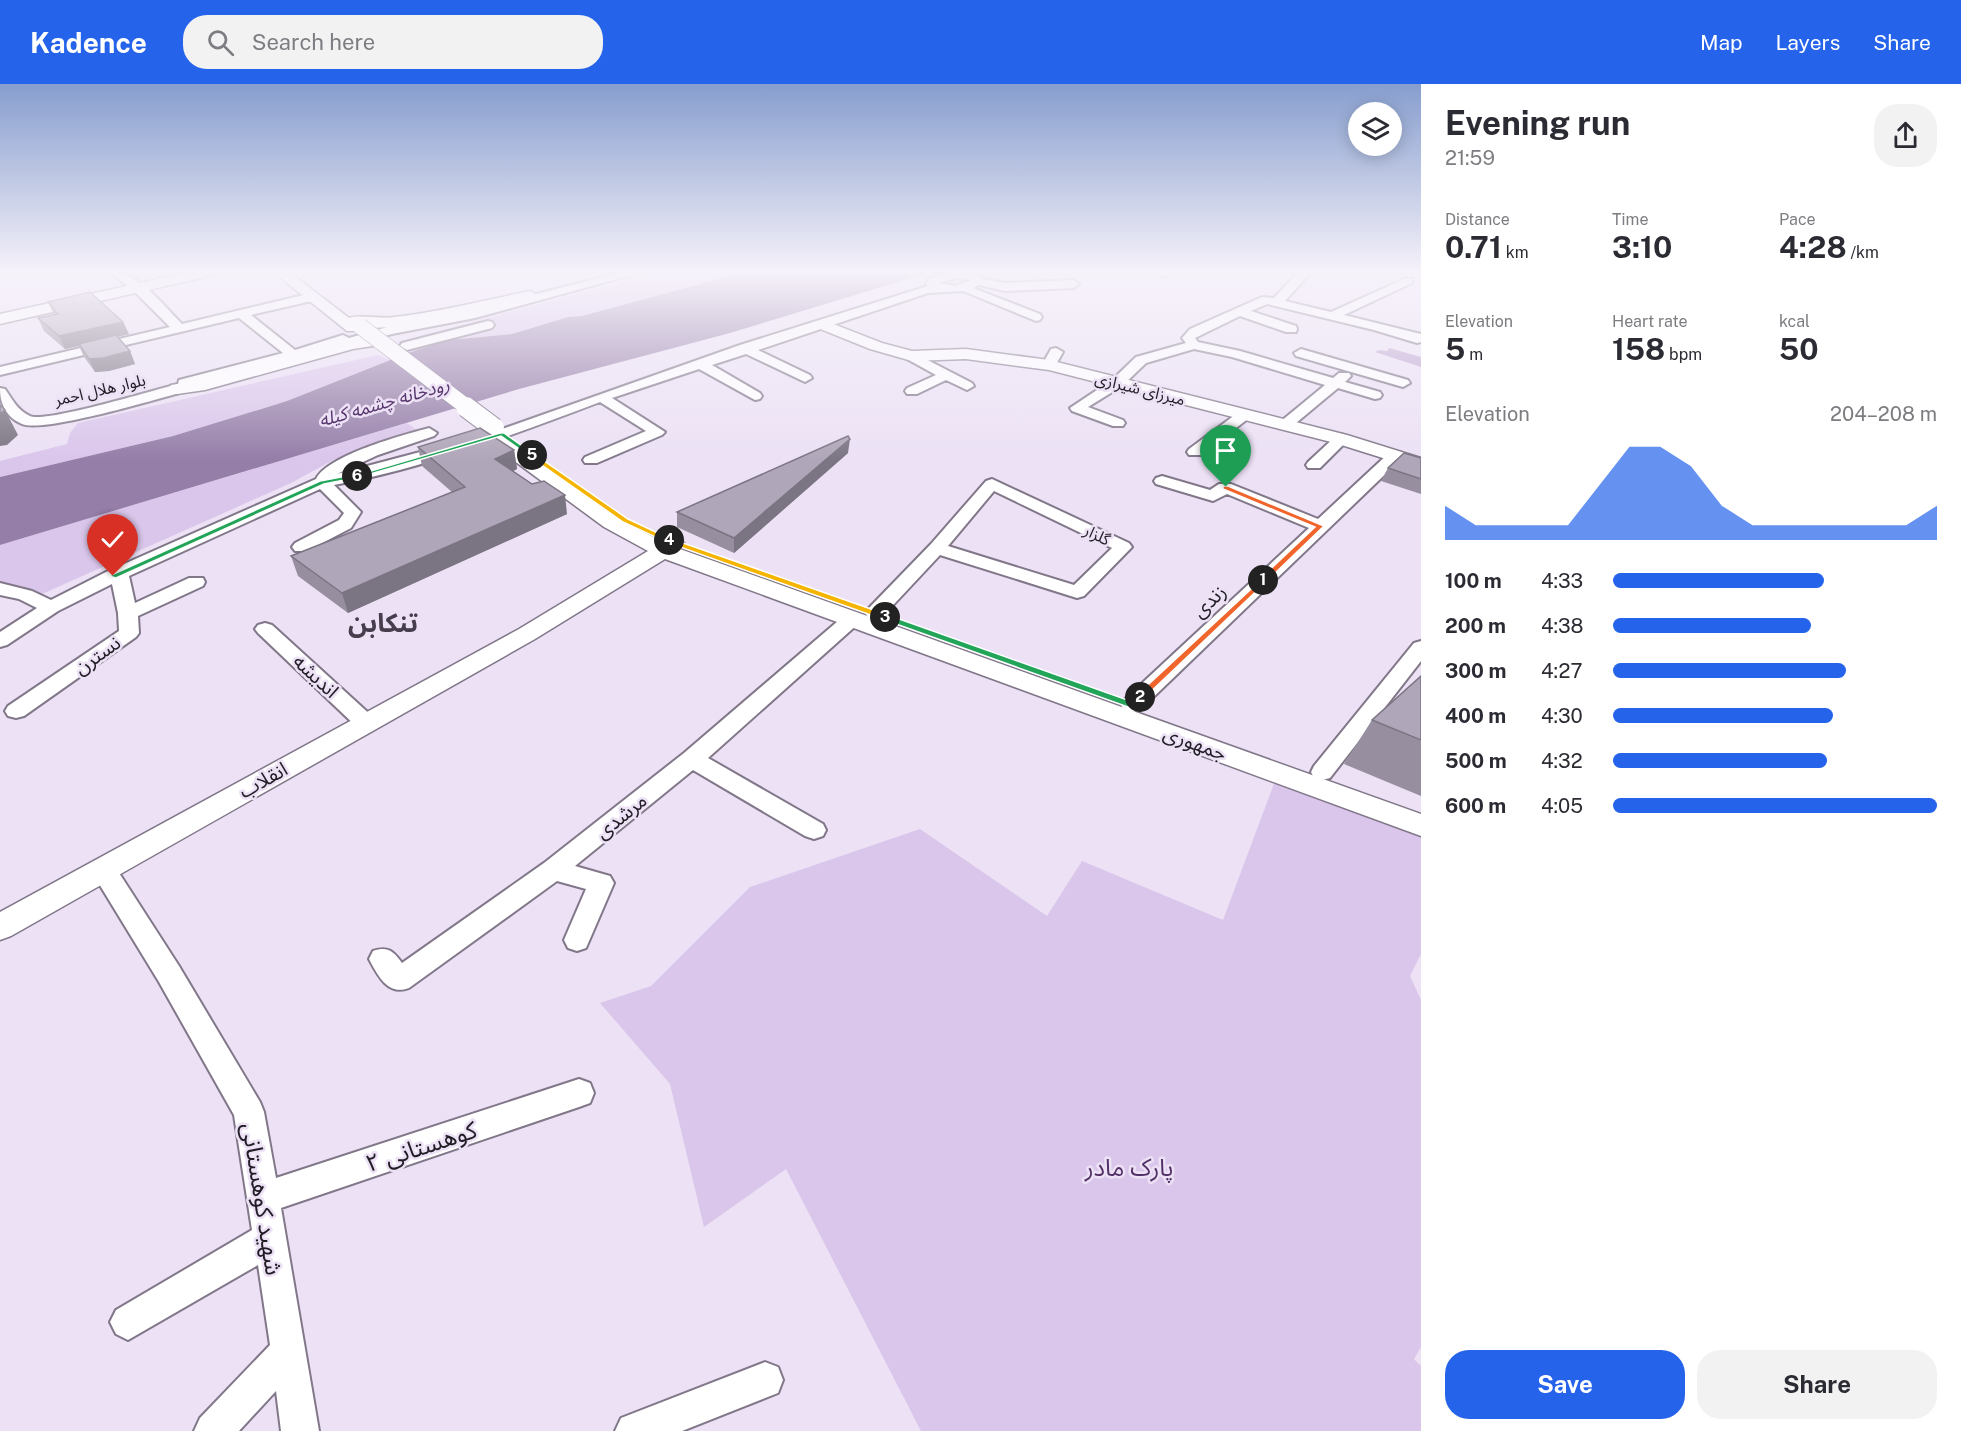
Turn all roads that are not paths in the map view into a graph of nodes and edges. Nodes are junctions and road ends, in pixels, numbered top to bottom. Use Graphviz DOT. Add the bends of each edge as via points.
graph roads {
  1 [pos="155,334"];
  2 [pos="267,334"];
  3 [pos="339,334"];
  4 [pos="360,334"];
  5 [pos="366,334"];
  6 [pos="456,334"];
  7 [pos="773,334"];
  8 [pos="793,334"];
  9 [pos="845,334"];
  10 [pos="1193,334"];
  11 [pos="1398,334"];
  12 [pos="1421,338"];
  13 [pos="1194,345"];
  14 [pos="407,346"];
  15 [pos="745,348"];
  16 [pos="290,352"];
  17 [pos="1301,353"];
  18 [pos="912,356"];
  19 [pos="700,364"];
  20 [pos="1354,368"];
  21 [pos="0,371"];
  22 [pos="947,375"];
  23 [pos="805,378"];
  24 [pos="1117,383"];
  25 [pos="1335,383"];
  26 [pos="1403,383"];
  27 [pos="967,386"];
  28 [pos="176,388"];
  29 [pos="0,392"];
  30 [pos="912,392"];
  31 [pos="1375,395"];
  32 [pos="755,396"];
  33 [pos="588,399"];
  34 [pos="6,413"];
  35 [pos="1244,415"];
  36 [pos="1118,423"];
  37 [pos="1285,425"];
  38 [pos="429,433"];
  39 [pos="494,433"];
  40 [pos="1341,439"];
  41 [pos="1195,452"];
  42 [pos="1395,456"];
  43 [pos="591,460"];
  44 [pos="1421,464"];
  45 [pos="1314,465"];
  46 [pos="1162,481"];
  47 [pos="322,483"];
  48 [pos="1320,526"];
  49 [pos="301,547"];
  50 [pos="670,547"];
  51 [pos="937,548"];
  52 [pos="698,563"];
  53 [pos="119,574"];
  54 [pos="196,582"];
  55 [pos="0,589"];
  56 [pos="51,607"];
  57 [pos="128,613"];
  58 [pos="864,616"];
  59 [pos="265,629"];
  60 [pos="527,634"];
  61 [pos="0,641"];
  62 [pos="1421,647"];
  63 [pos="1132,705"];
  64 [pos="16,711"];
  65 [pos="366,723"];
  66 [pos="692,759"];
  67 [pos="1322,772"];
  68 [pos="1421,808"];
  69 [pos="1421,825"];
  70 [pos="814,830"];
  71 [pos="103,869"];
  72 [pos="553,870"];
  73 [pos="0,927"];
  74 [pos="577,940"];
  75 [pos="383,959"];
  76 [pos="579,1093"];
  77 [pos="263,1198"];
  78 [pos="269,1239"];
  79 [pos="128,1322"];
  80 [pos="289,1351"];
  81 [pos="765,1380"];
  82 [pos="213,1431"];
  83 [pos="300,1431"];
  84 [pos="634,1431"];
  1 -- 21 [label="street"];
  2 -- 16 [label="street"];
  3 -- 16 [label="main road"];
  4 -- 28 [label="main road" via="352,344 206,385"];
  5 -- 39 [label="main road, جمهوری"];
  6 -- 14 [label="street"];
  7 -- 33 [label="street"];
  8 -- 15 [label="street"];
  9 -- 18 [label="main road, میرزای شیرازی"];
  10 -- 13 [label="street" via="1188,338"];
  11 -- 12 [label="street"];
  13 -- 24 [label="street" via="1141,360"];
  13 -- 25 [label="street"];
  15 -- 19 [label="street"];
  15 -- 23 [label="street"];
  16 -- 28 [label="main road" via="194,377"];
  17 -- 20 [label="street"];
  18 -- 22 [label="street"];
  18 -- 24 [label="main road, میرزای شیرازی" via="966,354 1053,359"];
  19 -- 32 [label="street"];
  19 -- 33 [label="street"];
  20 -- 25 [label="street"];
  20 -- 26 [label="street"];
  22 -- 27 [label="street"];
  22 -- 30 [label="street"];
  24 -- 35 [label="main road, میرزای شیرازی"];
  24 -- 36 [label="street" via="1077,408"];
  25 -- 31 [label="street"];
  25 -- 37 [label="street"];
  28 -- 34 [label="street, بلوار هلال احمر" via="50,420 27,421"];
  29 -- 34 [label="street"];
  33 -- 39 [label="street"];
  33 -- 43 [label="street" via="657,432"];
  35 -- 37 [label="main road, میرزای شیرازی"];
  35 -- 41 [label="street"];
  37 -- 40 [label="main road, میرزای شیرازی"];
  38 -- 47 [label="street" via="343,464 326,474"];
  39 -- 47 [label="street"];
  39 -- 50 [label="main road, جمهوری" via="612,523"];
  40 -- 42 [label="main road, میرزای شیرازی"];
  40 -- 45 [label="street"];
  42 -- 44 [label="main road, میرزای شیرازی"];
  42 -- 48 [label="street, زندی"];
  46 -- 48 [label="street" via="1214,496 1226,487"];
  47 -- 49 [label="street" via="354,512 345,524"];
  47 -- 53 [label="street"];
  48 -- 63 [label="street, زندی"];
  50 -- 52 [label="main road, جمهوری"];
  50 -- 58 [label="main road, جمهوری"];
  50 -- 60 [label="main road, انقلاب"];
  51 -- 51 [label="street, گلزار" via="992,484 1123,547 1077,592"];
  51 -- 58 [label="street, گلزار"];
  52 -- 58 [label="main road, جمهوری"];
  52 -- 60 [label="main road, انقلاب" via="664,567"];
  53 -- 56 [label="street"];
  53 -- 57 [label="street, نسترن"];
  54 -- 57 [label="street"];
  55 -- 56 [label="street"];
  56 -- 61 [label="street"];
  57 -- 64 [label="street, نسترن" via="129,633"];
  58 -- 63 [label="main road, جمهوری"];
  58 -- 66 [label="street, مرشدی"];
  58 -- 69 [label="main road, جمهوری"];
  59 -- 65 [label="street, اندیشه"];
  60 -- 65 [label="main road, انقلاب"];
  62 -- 67 [label="street"];
  63 -- 67 [label="main road, جمهوری"];
  65 -- 71 [label="main road, انقلاب"];
  66 -- 70 [label="street"];
  66 -- 72 [label="street, مرشدی"];
  67 -- 68 [label="main road, جمهوری"];
  71 -- 73 [label="main road, انقلاب"];
  71 -- 77 [label="street, شهید کوهستانی" via="249,1112"];
  72 -- 74 [label="street" via="601,883"];
  72 -- 75 [label="street, مرشدی" via="399,980"];
  76 -- 77 [label="street, کوهستانی ۲"];
  77 -- 78 [label="street, شهید کوهستانی"];
  78 -- 79 [label="street"];
  78 -- 80 [label="street, شهید کوهستانی"];
  80 -- 82 [label="street"];
  80 -- 83 [label="street, شهید کوهستانی"];
  81 -- 84 [label="street"];
}
